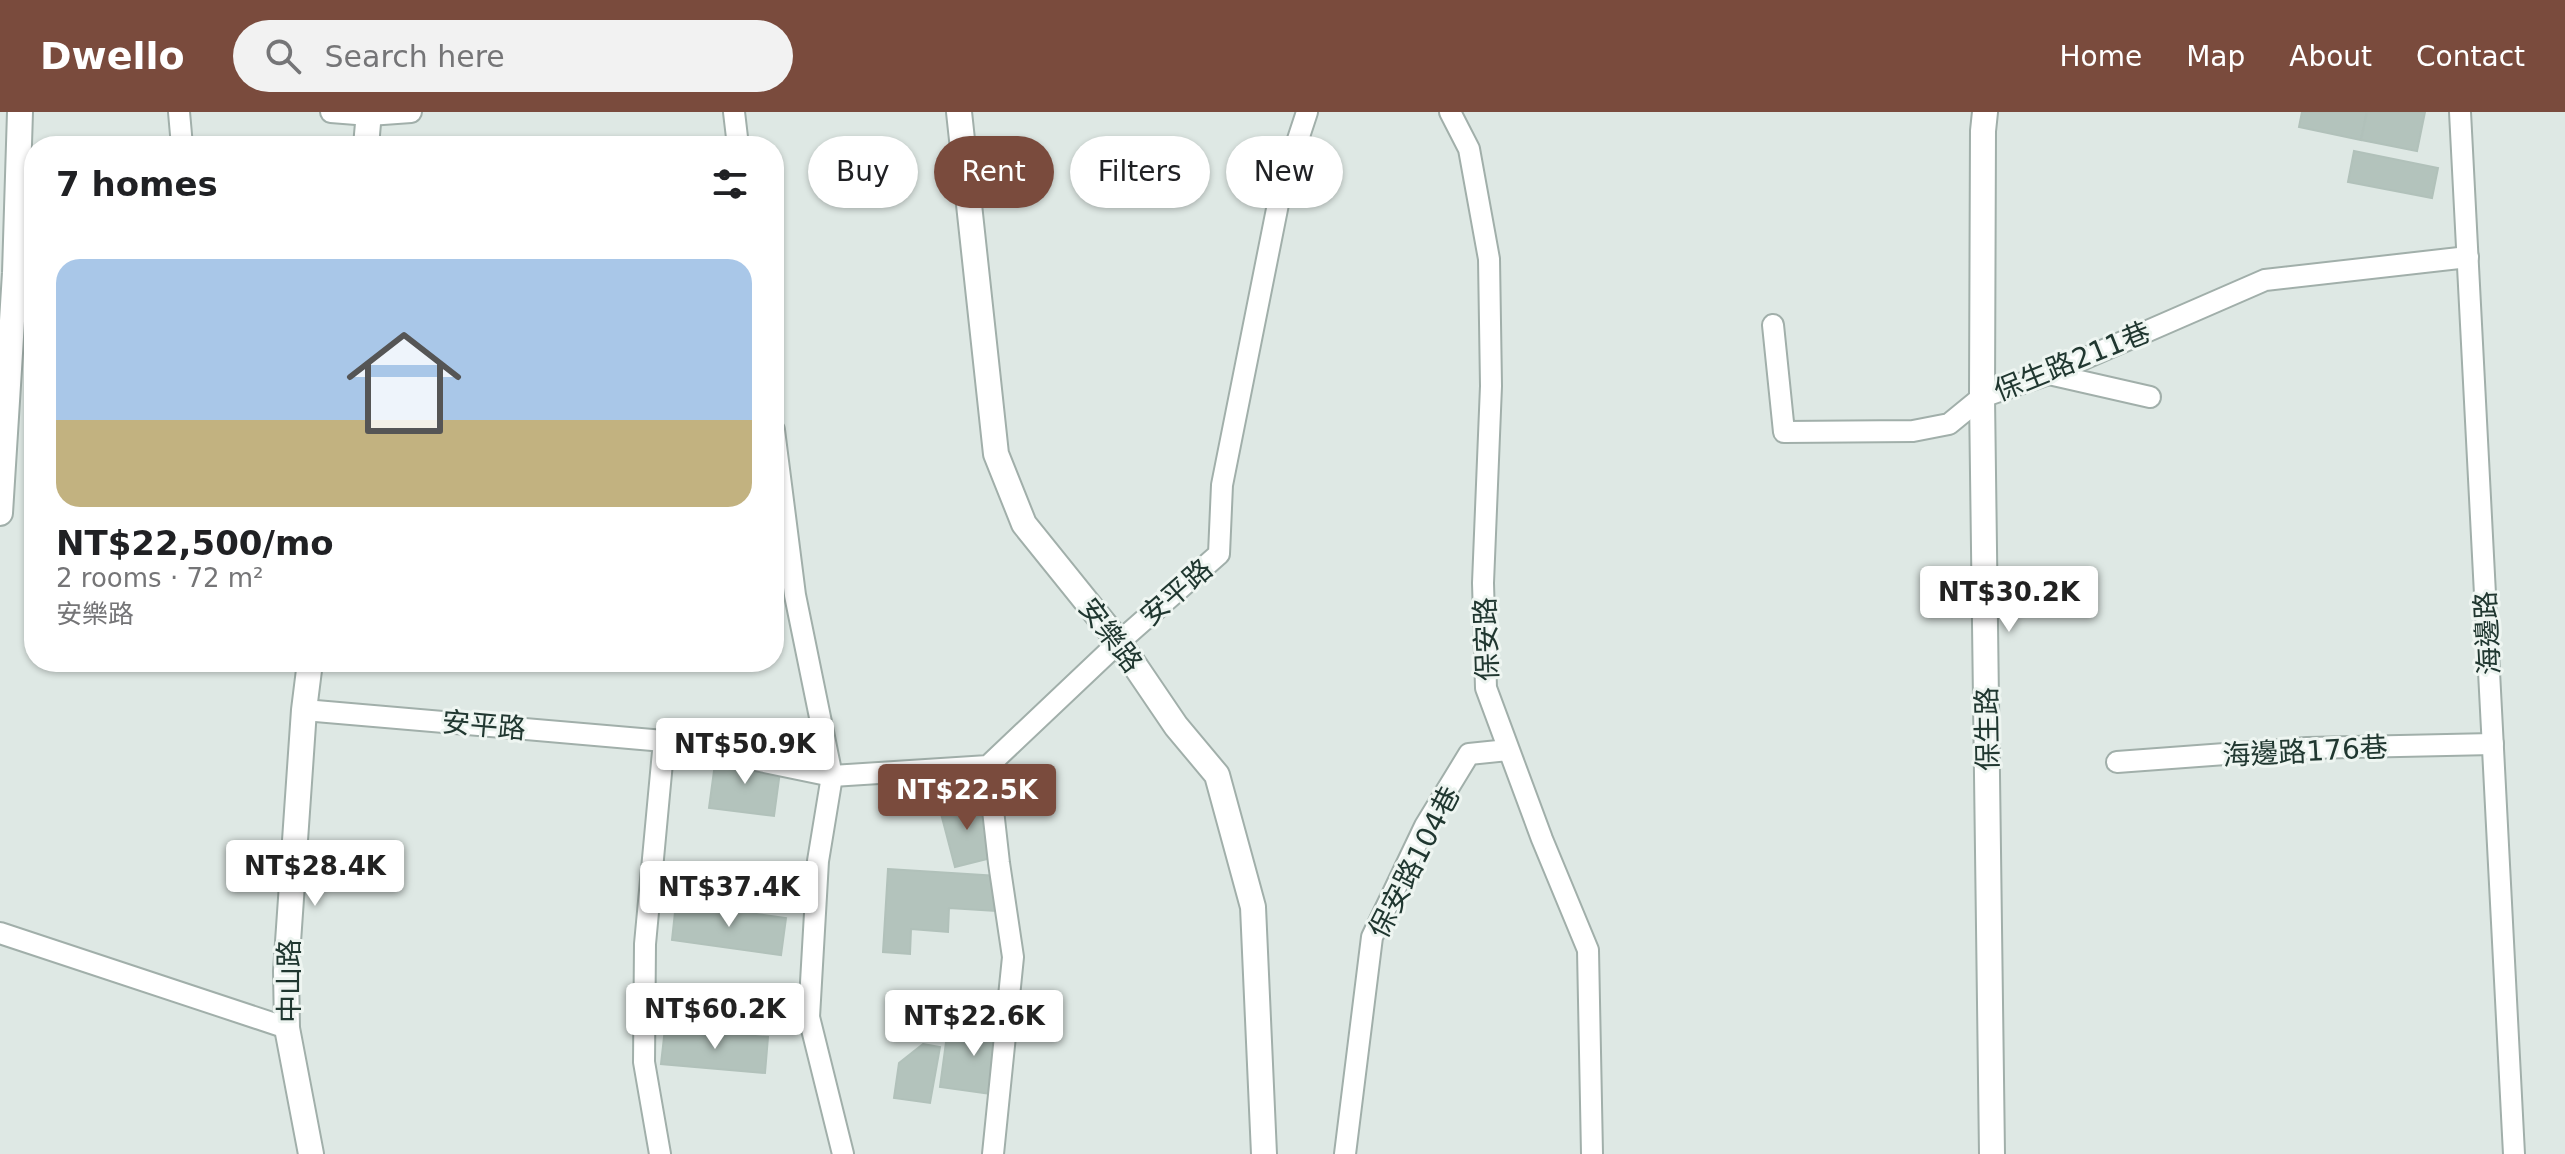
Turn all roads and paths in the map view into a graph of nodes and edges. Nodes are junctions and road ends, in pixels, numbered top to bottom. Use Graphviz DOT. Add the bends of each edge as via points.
graph roads {
  1 [pos="20,112"];
  2 [pos="179,112"];
  3 [pos="331,112"];
  4 [pos="411,112"];
  5 [pos="734,112"];
  6 [pos="959,112"];
  7 [pos="1307,112"];
  8 [pos="1450,112"];
  9 [pos="1985,112"];
  10 [pos="2460,112"];
  11 [pos="369,113"];
  12 [pos="181,136"];
  13 [pos="367,136"];
  14 [pos="737,136"];
  15 [pos="2468,257"];
  16 [pos="16,273"];
  17 [pos="1773,325"];
  18 [pos="2049,374"];
  19 [pos="1982,397"];
  20 [pos="2150,397"];
  21 [pos="784,509"];
  22 [pos="0,513"];
  23 [pos="1119,642"];
  24 [pos="309,672"];
  25 [pos="304,710"];
  26 [pos="664,741"];
  27 [pos="2493,744"];
  28 [pos="1508,750"];
  29 [pos="2117,762"];
  30 [pos="988,766"];
  31 [pos="832,776"];
  32 [pos="0,933"];
  33 [pos="287,1028"];
  34 [pos="311,1154"];
  35 [pos="660,1154"];
  36 [pos="843,1154"];
  37 [pos="993,1154"];
  38 [pos="1264,1154"];
  39 [pos="1345,1154"];
  40 [pos="1592,1154"];
  41 [pos="1992,1154"];
  42 [pos="2514,1154"];
  1 -- 16 [label="street"];
  2 -- 12 [label="lane"];
  3 -- 11 [label="lane"];
  4 -- 11 [label="lane"];
  5 -- 14 [label="lane"];
  6 -- 23 [label="street, 安樂路" via="996,454 1024,524"];
  7 -- 23 [label="lane, 安平路" via="1280,194 1222,485 1219,554"];
  8 -- 28 [label="lane, 保安路" via="1469,149 1489,259 1486,688"];
  9 -- 19 [label="street, 保生路"];
  10 -- 15 [label="lane, 海邊路"];
  11 -- 13 [label="street"];
  15 -- 18 [label="lane, 保生路211巷" via="2265,280"];
  15 -- 27 [label="lane, 海邊路"];
  16 -- 22 [label="street"];
  17 -- 19 [label="lane, 保生路211巷" via="1784,432 1913,431 1949,424"];
  18 -- 19 [label="lane, 保生路211巷"];
  18 -- 20 [label="lane"];
  19 -- 41 [label="street, 保生路"];
  21 -- 31 [label="lane" via="795,595"];
  23 -- 30 [label="lane, 安平路"];
  23 -- 38 [label="street, 安樂路" via="1217,775 1253,907"];
  24 -- 25 [label="street, 中山路"];
  25 -- 26 [label="lane, 安平路"];
  25 -- 33 [label="street, 中山路" via="286,971"];
  26 -- 31 [label="lane, 安平路"];
  26 -- 35 [label="lane" via="645,944 644,1062"];
  27 -- 29 [label="lane, 海邊路176巷" via="2307,748"];
  27 -- 42 [label="lane, 海邊路"];
  28 -- 39 [label="lane, 保安路104巷" via="1469,754 1425,826 1372,937"];
  28 -- 40 [label="lane, 保安路" via="1588,950"];
  30 -- 31 [label="lane"];
  30 -- 37 [label="lane" via="1013,957"];
  31 -- 36 [label="lane" via="818,861 809,1017"];
  32 -- 33 [label="lane"];
  33 -- 34 [label="street, 中山路"];
}
